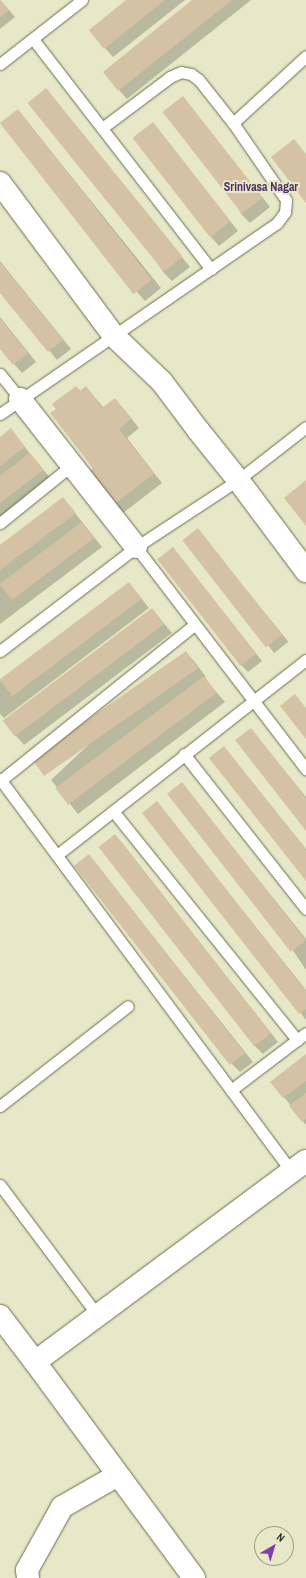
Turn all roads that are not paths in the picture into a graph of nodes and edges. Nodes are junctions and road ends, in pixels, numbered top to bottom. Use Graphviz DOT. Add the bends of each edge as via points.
graph roads {
  1 [pos="82,0"];
  2 [pos="33,39"];
  3 [pos="306,56"];
  4 [pos="0,64"];
  5 [pos="233,123"];
  6 [pos="102,128"];
  7 [pos="0,183"];
  8 [pos="211,269"];
  9 [pos="114,336"];
  10 [pos="0,374"];
  11 [pos="20,399"];
  12 [pos="0,414"];
  13 [pos="306,427"];
  14 [pos="72,465"];
  15 [pos="238,480"];
  16 [pos="0,523"];
  17 [pos="136,547"];
  18 [pos="306,571"];
  19 [pos="195,624"];
  20 [pos="0,651"];
  21 [pos="306,660"];
  22 [pos="254,700"];
  23 [pos="184,754"];
  24 [pos="306,769"];
  25 [pos="0,780"];
  26 [pos="113,811"];
  27 [pos="57,855"];
  28 [pos="306,909"];
  29 [pos="128,1006"];
  30 [pos="302,1036"];
  31 [pos="231,1090"];
  32 [pos="0,1106"];
  33 [pos="299,1166"];
  34 [pos="0,1185"];
  35 [pos="0,1316"];
  36 [pos="98,1316"];
  37 [pos="35,1362"];
  38 [pos="118,1475"];
  39 [pos="28,1578"];
  40 [pos="194,1578"];
  1 -- 2 [label="lane"];
  2 -- 4 [label="lane"];
  2 -- 6 [label="lane"];
  3 -- 5 [label="lane"];
  5 -- 6 [label="lane" via="199,80 191,74 181,72 170,77"];
  5 -- 8 [label="lane" via="286,200 285,212 277,223"];
  6 -- 8 [label="lane"];
  7 -- 9 [label="street"];
  8 -- 9 [label="lane"];
  9 -- 11 [label="lane"];
  9 -- 15 [label="street" via="162,382"];
  10 -- 11 [label="lane"];
  11 -- 12 [label="lane"];
  11 -- 14 [label="street"];
  13 -- 15 [label="lane"];
  14 -- 16 [label="lane"];
  14 -- 17 [label="street"];
  15 -- 17 [label="lane"];
  15 -- 18 [label="street"];
  17 -- 19 [label="lane"];
  17 -- 20 [label="lane"];
  19 -- 22 [label="lane"];
  19 -- 25 [label="lane"];
  21 -- 22 [label="lane"];
  22 -- 23 [label="lane"];
  22 -- 24 [label="lane"];
  23 -- 26 [label="lane"];
  23 -- 28 [label="lane"];
  25 -- 27 [label="lane"];
  26 -- 27 [label="lane"];
  26 -- 30 [label="lane"];
  27 -- 31 [label="lane"];
  29 -- 32 [label="lane"];
  30 -- 31 [label="lane"];
  31 -- 33 [label="lane"];
  33 -- 36 [label="street"];
  34 -- 36 [label="lane"];
  35 -- 37 [label="street"];
  36 -- 37 [label="street"];
  37 -- 38 [label="street"];
  38 -- 39 [label="street" via="62,1507 27,1570"];
  38 -- 40 [label="street"];
}
